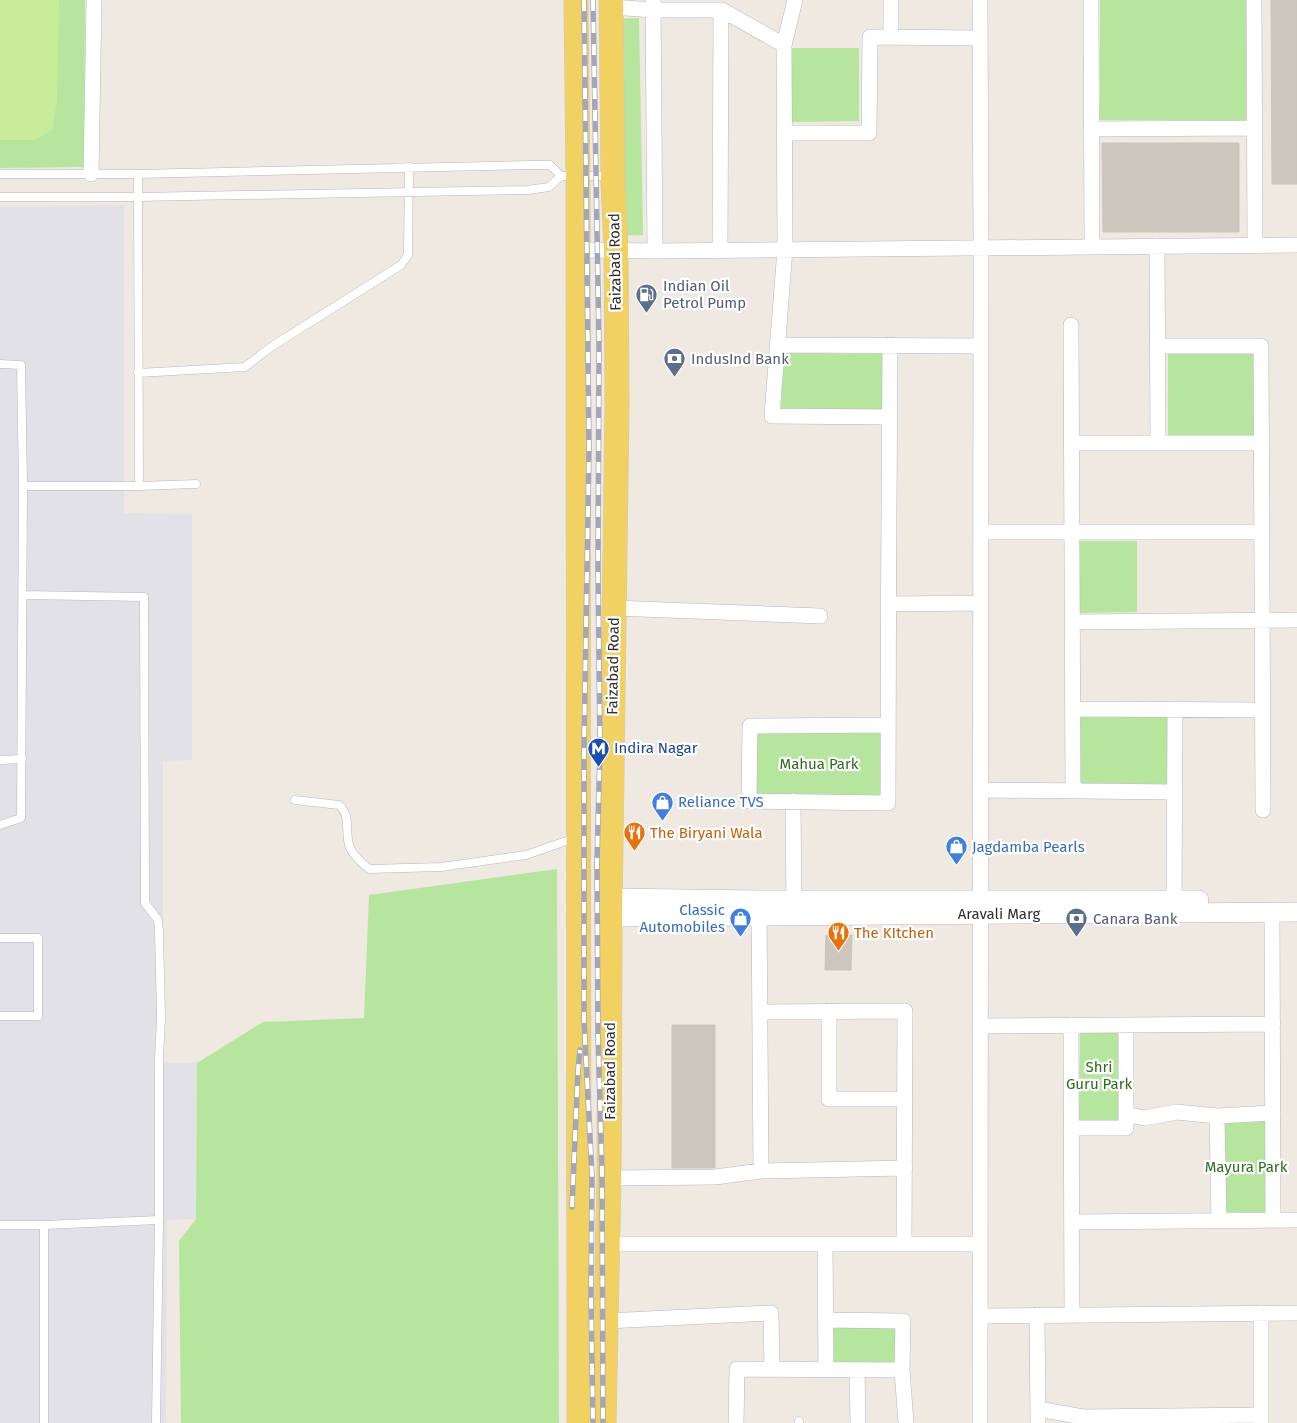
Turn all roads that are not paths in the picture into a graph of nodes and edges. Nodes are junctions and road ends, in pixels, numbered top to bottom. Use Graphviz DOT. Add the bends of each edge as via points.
graph roads {
  1 [pos="94,0"];
  2 [pos="576,0"];
  3 [pos="795,0"];
  4 [pos="891,0"];
  5 [pos="980,0"];
  6 [pos="1091,0"];
  7 [pos="1254,0"];
  8 [pos="612,4"];
  9 [pos="653,5"];
  10 [pos="721,6"];
  11 [pos="891,37"];
  12 [pos="980,38"];
  13 [pos="784,45"];
  14 [pos="1254,128"];
  15 [pos="1091,129"];
  16 [pos="784,133"];
  17 [pos="409,166"];
  18 [pos="0,174"];
  19 [pos="91,174"];
  20 [pos="138,174"];
  21 [pos="570,176"];
  22 [pos="613,176"];
  23 [pos="410,192"];
  24 [pos="0,197"];
  25 [pos="137,197"];
  26 [pos="1254,245"];
  27 [pos="1297,245"];
  28 [pos="1157,246"];
  29 [pos="1092,247"];
  30 [pos="981,248"];
  31 [pos="616,249"];
  32 [pos="785,249"];
  33 [pos="578,250"];
  34 [pos="720,250"];
  35 [pos="655,251"];
  36 [pos="1071,325"];
  37 [pos="778,345"];
  38 [pos="890,345"];
  39 [pos="981,346"];
  40 [pos="1158,346"];
  41 [pos="0,364"];
  42 [pos="138,373"];
  43 [pos="890,417"];
  44 [pos="1072,443"];
  45 [pos="1158,443"];
  46 [pos="1261,443"];
  47 [pos="196,484"];
  48 [pos="23,486"];
  49 [pos="139,486"];
  50 [pos="981,532"];
  51 [pos="1072,532"];
  52 [pos="1262,532"];
  53 [pos="23,595"];
  54 [pos="981,603"];
  55 [pos="889,604"];
  56 [pos="614,608"];
  57 [pos="820,616"];
  58 [pos="1262,620"];
  59 [pos="1297,620"];
  60 [pos="1072,622"];
  61 [pos="1073,710"];
  62 [pos="1175,710"];
  63 [pos="1262,710"];
  64 [pos="888,725"];
  65 [pos="22,759"];
  66 [pos="0,760"];
  67 [pos="981,790"];
  68 [pos="1073,791"];
  69 [pos="1175,792"];
  70 [pos="295,800"];
  71 [pos="793,801"];
  72 [pos="1263,810"];
  73 [pos="0,825"];
  74 [pos="579,836"];
  75 [pos="1297,900"];
  76 [pos="1174,906"];
  77 [pos="610,907"];
  78 [pos="981,907"];
  79 [pos="759,908"];
  80 [pos="794,908"];
  81 [pos="1272,912"];
  82 [pos="1297,912"];
  83 [pos="0,938"];
  84 [pos="829,1011"];
  85 [pos="760,1012"];
  86 [pos="0,1016"];
  87 [pos="1273,1024"];
  88 [pos="1071,1025"];
  89 [pos="1126,1025"];
  90 [pos="980,1026"];
  91 [pos="905,1099"];
  92 [pos="1273,1113"];
  93 [pos="1126,1114"];
  94 [pos="1217,1116"];
  95 [pos="1071,1128"];
  96 [pos="905,1168"];
  97 [pos="761,1171"];
  98 [pos="609,1178"];
  99 [pos="159,1220"];
  100 [pos="1219,1220"];
  101 [pos="1273,1220"];
  102 [pos="1297,1220"];
  103 [pos="1072,1222"];
  104 [pos="0,1225"];
  105 [pos="44,1225"];
  106 [pos="607,1244"];
  107 [pos="825,1244"];
  108 [pos="904,1244"];
  109 [pos="980,1244"];
  110 [pos="1261,1313"];
  111 [pos="1297,1313"];
  112 [pos="1072,1315"];
  113 [pos="980,1316"];
  114 [pos="1037,1316"];
  115 [pos="826,1320"];
  116 [pos="607,1321"];
  117 [pos="772,1369"];
  118 [pos="826,1370"];
  119 [pos="856,1370"];
  120 [pos="902,1370"];
  121 [pos="1038,1416"];
  122 [pos="1261,1419"];
  123 [pos="1083,1420"];
  124 [pos="44,1423"];
  125 [pos="156,1423"];
  126 [pos="579,1423"];
  127 [pos="604,1423"];
  128 [pos="736,1423"];
  129 [pos="858,1423"];
  130 [pos="906,1423"];
  131 [pos="980,1423"];
  1 -- 19 [label="street"];
  2 -- 21 [label="main road, Faizabad Road"];
  3 -- 13 [label="street"];
  4 -- 11 [label="street"];
  5 -- 12 [label="street"];
  6 -- 15 [label="street"];
  7 -- 14 [label="street"];
  8 -- 9 [label="street"];
  8 -- 22 [label="main road, Faizabad Road"];
  9 -- 10 [label="street"];
  9 -- 35 [label="street"];
  10 -- 13 [label="street"];
  10 -- 34 [label="street"];
  11 -- 12 [label="street"];
  11 -- 16 [label="street" via="870,37 869,133"];
  12 -- 30 [label="street"];
  13 -- 16 [label="street"];
  14 -- 15 [label="street"];
  14 -- 26 [label="street"];
  15 -- 29 [label="street"];
  16 -- 32 [label="street"];
  17 -- 20 [label="lane"];
  17 -- 21 [label="lane" via="550,166"];
  17 -- 23 [label="lane"];
  18 -- 19 [label="lane"];
  19 -- 20 [label="lane"];
  20 -- 25 [label="lane"];
  21 -- 22 [label="lane"];
  21 -- 23 [label="lane" via="549,187 528,190"];
  21 -- 33 [label="main road, Faizabad Road"];
  22 -- 31 [label="main road, Faizabad Road"];
  23 -- 25 [label="lane"];
  23 -- 42 [label="lane" via="408,255 401,265 271,347 245,367"];
  24 -- 25 [label="lane"];
  25 -- 42 [label="lane"];
  26 -- 27 [label="street"];
  26 -- 28 [label="street"];
  28 -- 29 [label="street"];
  28 -- 40 [label="street"];
  29 -- 30 [label="street"];
  30 -- 32 [label="street"];
  30 -- 39 [label="street"];
  31 -- 33 [label="street"];
  31 -- 35 [label="street"];
  31 -- 56 [label="main road, Faizabad Road" via="618,404"];
  32 -- 34 [label="street"];
  32 -- 37 [label="street"];
  33 -- 74 [label="main road, Faizabad Road"];
  34 -- 35 [label="street"];
  36 -- 44 [label="street"];
  37 -- 38 [label="street"];
  37 -- 43 [label="street" via="772,416"];
  38 -- 39 [label="street"];
  38 -- 43 [label="street"];
  39 -- 50 [label="street"];
  40 -- 45 [label="street"];
  40 -- 46 [label="street" via="1261,346"];
  41 -- 48 [label="lane" via="21,365"];
  42 -- 49 [label="lane"];
  43 -- 55 [label="street"];
  44 -- 45 [label="street"];
  44 -- 51 [label="street"];
  45 -- 46 [label="street"];
  46 -- 52 [label="street"];
  47 -- 49 [label="lane"];
  48 -- 49 [label="lane"];
  48 -- 53 [label="lane"];
  50 -- 51 [label="street"];
  50 -- 54 [label="street"];
  51 -- 52 [label="street"];
  51 -- 60 [label="street"];
  52 -- 58 [label="street"];
  53 -- 65 [label="lane"];
  53 -- 99 [label="lane" via="144,596 145,902 158,920 161,1016"];
  54 -- 55 [label="street"];
  54 -- 67 [label="street"];
  55 -- 64 [label="street"];
  56 -- 57 [label="street"];
  56 -- 77 [label="main road, Faizabad Road"];
  58 -- 59 [label="street"];
  58 -- 60 [label="street"];
  58 -- 63 [label="street"];
  60 -- 61 [label="street"];
  61 -- 62 [label="street"];
  61 -- 68 [label="street"];
  62 -- 63 [label="street"];
  62 -- 69 [label="street"];
  63 -- 72 [label="street"];
  64 -- 71 [label="street" via="888,803"];
  64 -- 71 [label="street" via="750,726 749,800"];
  65 -- 66 [label="lane"];
  65 -- 73 [label="lane" via="21,818"];
  67 -- 68 [label="street"];
  67 -- 78 [label="street"];
  68 -- 69 [label="street"];
  69 -- 76 [label="street"];
  70 -- 74 [label="lane" via="338,806 344,810 350,848 369,869 441,867 526,856"];
  71 -- 80 [label="street"];
  74 -- 126 [label="main road, Faizabad Road"];
  75 -- 76 [label="street, Aravali Marg"];
  76 -- 78 [label="street, Aravali Marg"];
  76 -- 81 [label="street, Aravali Marg"];
  77 -- 79 [label="street, Aravali Marg"];
  77 -- 98 [label="main road, Faizabad Road"];
  78 -- 80 [label="street, Aravali Marg"];
  78 -- 90 [label="street"];
  79 -- 80 [label="street, Aravali Marg"];
  79 -- 85 [label="street"];
  81 -- 82 [label="street, Aravali Marg"];
  81 -- 87 [label="street"];
  83 -- 86 [label="lane" via="38,938 38,1016"];
  84 -- 85 [label="street"];
  84 -- 91 [label="street" via="829,1099"];
  84 -- 91 [label="street" via="905,1011"];
  85 -- 97 [label="street"];
  87 -- 89 [label="street"];
  87 -- 92 [label="street"];
  88 -- 89 [label="street"];
  88 -- 90 [label="street"];
  88 -- 95 [label="street"];
  89 -- 93 [label="street"];
  90 -- 109 [label="street"];
  91 -- 96 [label="street"];
  92 -- 94 [label="street"];
  92 -- 101 [label="street"];
  93 -- 94 [label="street" via="1144,1118 1177,1112"];
  93 -- 95 [label="street" via="1126,1128"];
  94 -- 100 [label="street"];
  95 -- 103 [label="street"];
  96 -- 97 [label="street"];
  96 -- 108 [label="street"];
  97 -- 98 [label="street" via="715,1177"];
  98 -- 106 [label="main road, Faizabad Road"];
  99 -- 105 [label="lane"];
  99 -- 125 [label="lane"];
  100 -- 101 [label="street"];
  100 -- 103 [label="street"];
  101 -- 102 [label="street"];
  103 -- 112 [label="street"];
  104 -- 105 [label="lane"];
  105 -- 124 [label="lane"];
  106 -- 107 [label="street"];
  106 -- 116 [label="main road, Faizabad Road"];
  107 -- 108 [label="street"];
  107 -- 115 [label="street"];
  108 -- 109 [label="street"];
  109 -- 113 [label="street"];
  110 -- 111 [label="street"];
  110 -- 112 [label="street"];
  110 -- 122 [label="street"];
  112 -- 114 [label="street"];
  113 -- 114 [label="street"];
  113 -- 131 [label="street"];
  114 -- 121 [label="street"];
  115 -- 118 [label="street"];
  115 -- 120 [label="street" via="903,1321"];
  116 -- 117 [label="street" via="771,1313"];
  116 -- 127 [label="main road, Faizabad Road"];
  117 -- 118 [label="street"];
  117 -- 128 [label="street" via="737,1369"];
  118 -- 119 [label="street"];
  119 -- 120 [label="street"];
  119 -- 129 [label="street"];
  120 -- 130 [label="street"];
  121 -- 123 [label="street"];
  122 -- 123 [label="street"];
}
